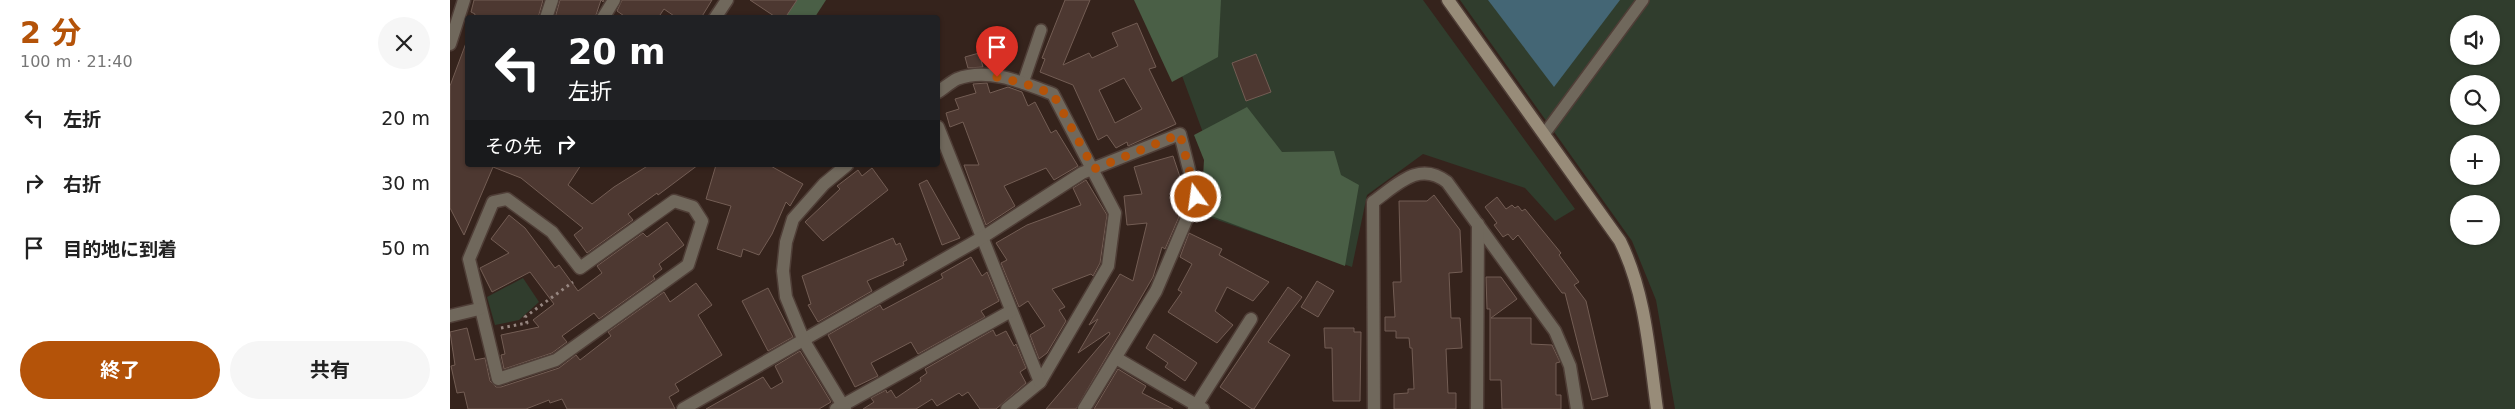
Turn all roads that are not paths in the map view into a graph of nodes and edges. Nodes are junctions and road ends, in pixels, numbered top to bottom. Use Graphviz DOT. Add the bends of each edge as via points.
graph roads {
  1 [pos="464,0"];
  2 [pos="552,0"];
  3 [pos="614,0"];
  4 [pos="727,0"];
  5 [pos="1448,0"];
  6 [pos="1642,0"];
  7 [pos="547,15"];
  8 [pos="605,15"];
  9 [pos="717,15"];
  10 [pos="462,28"];
  11 [pos="1041,30"];
  12 [pos="450,44"];
  13 [pos="1023,83"];
  14 [pos="940,91"];
  15 [pos="940,132"];
  16 [pos="1545,133"];
  17 [pos="845,167"];
  18 [pos="1094,169"];
  19 [pos="1478,224"];
  20 [pos="983,238"];
  21 [pos="480,309"];
  22 [pos="1011,311"];
  23 [pos="450,316"];
  24 [pos="1252,319"];
  25 [pos="804,341"];
  26 [pos="1116,358"];
  27 [pos="1040,382"];
  28 [pos="841,408"];
  29 [pos="1198,408"];
  30 [pos="683,409"];
  31 [pos="1006,409"];
  32 [pos="1084,409"];
  33 [pos="1374,409"];
  34 [pos="1477,409"];
  35 [pos="1576,409"];
  36 [pos="1657,409"];
  1 -- 10 [label="street"];
  2 -- 7 [label="street"];
  3 -- 8 [label="street"];
  4 -- 9 [label="street"];
  5 -- 16 [label="street"];
  6 -- 16 [label="lane"];
  10 -- 12 [label="street"];
  11 -- 13 [label="lane"];
  13 -- 14 [label="street" via="984,74 957,79"];
  13 -- 18 [label="street" via="1053,94"];
  15 -- 20 [label="street"];
  16 -- 36 [label="street" via="1614,230 1631,265 1643,303"];
  17 -- 25 [label="street" via="824,184 793,219 786,242 783,271 786,297"];
  18 -- 20 [label="street" via="1082,173"];
  18 -- 26 [label="street" via="1180,134 1196,197 1156,291"];
  18 -- 27 [label="street" via="1115,213 1108,266"];
  19 -- 33 [label="street" via="1447,182 1426,172 1410,175 1373,202"];
  19 -- 34 [label="street"];
  19 -- 35 [label="street" via="1559,339 1570,366"];
  20 -- 22 [label="street"];
  20 -- 25 [label="street"];
  21 -- 21 [label="street" via="469,259 493,202 507,199 552,232 580,268 674,200 693,207 702,221 688,265 556,360 498,379"];
  21 -- 23 [label="street"];
  22 -- 27 [label="street"];
  22 -- 28 [label="street"];
  24 -- 29 [label="street"];
  25 -- 28 [label="street"];
  25 -- 30 [label="street"];
  26 -- 29 [label="street"];
  26 -- 32 [label="street"];
  27 -- 31 [label="street"];
}
